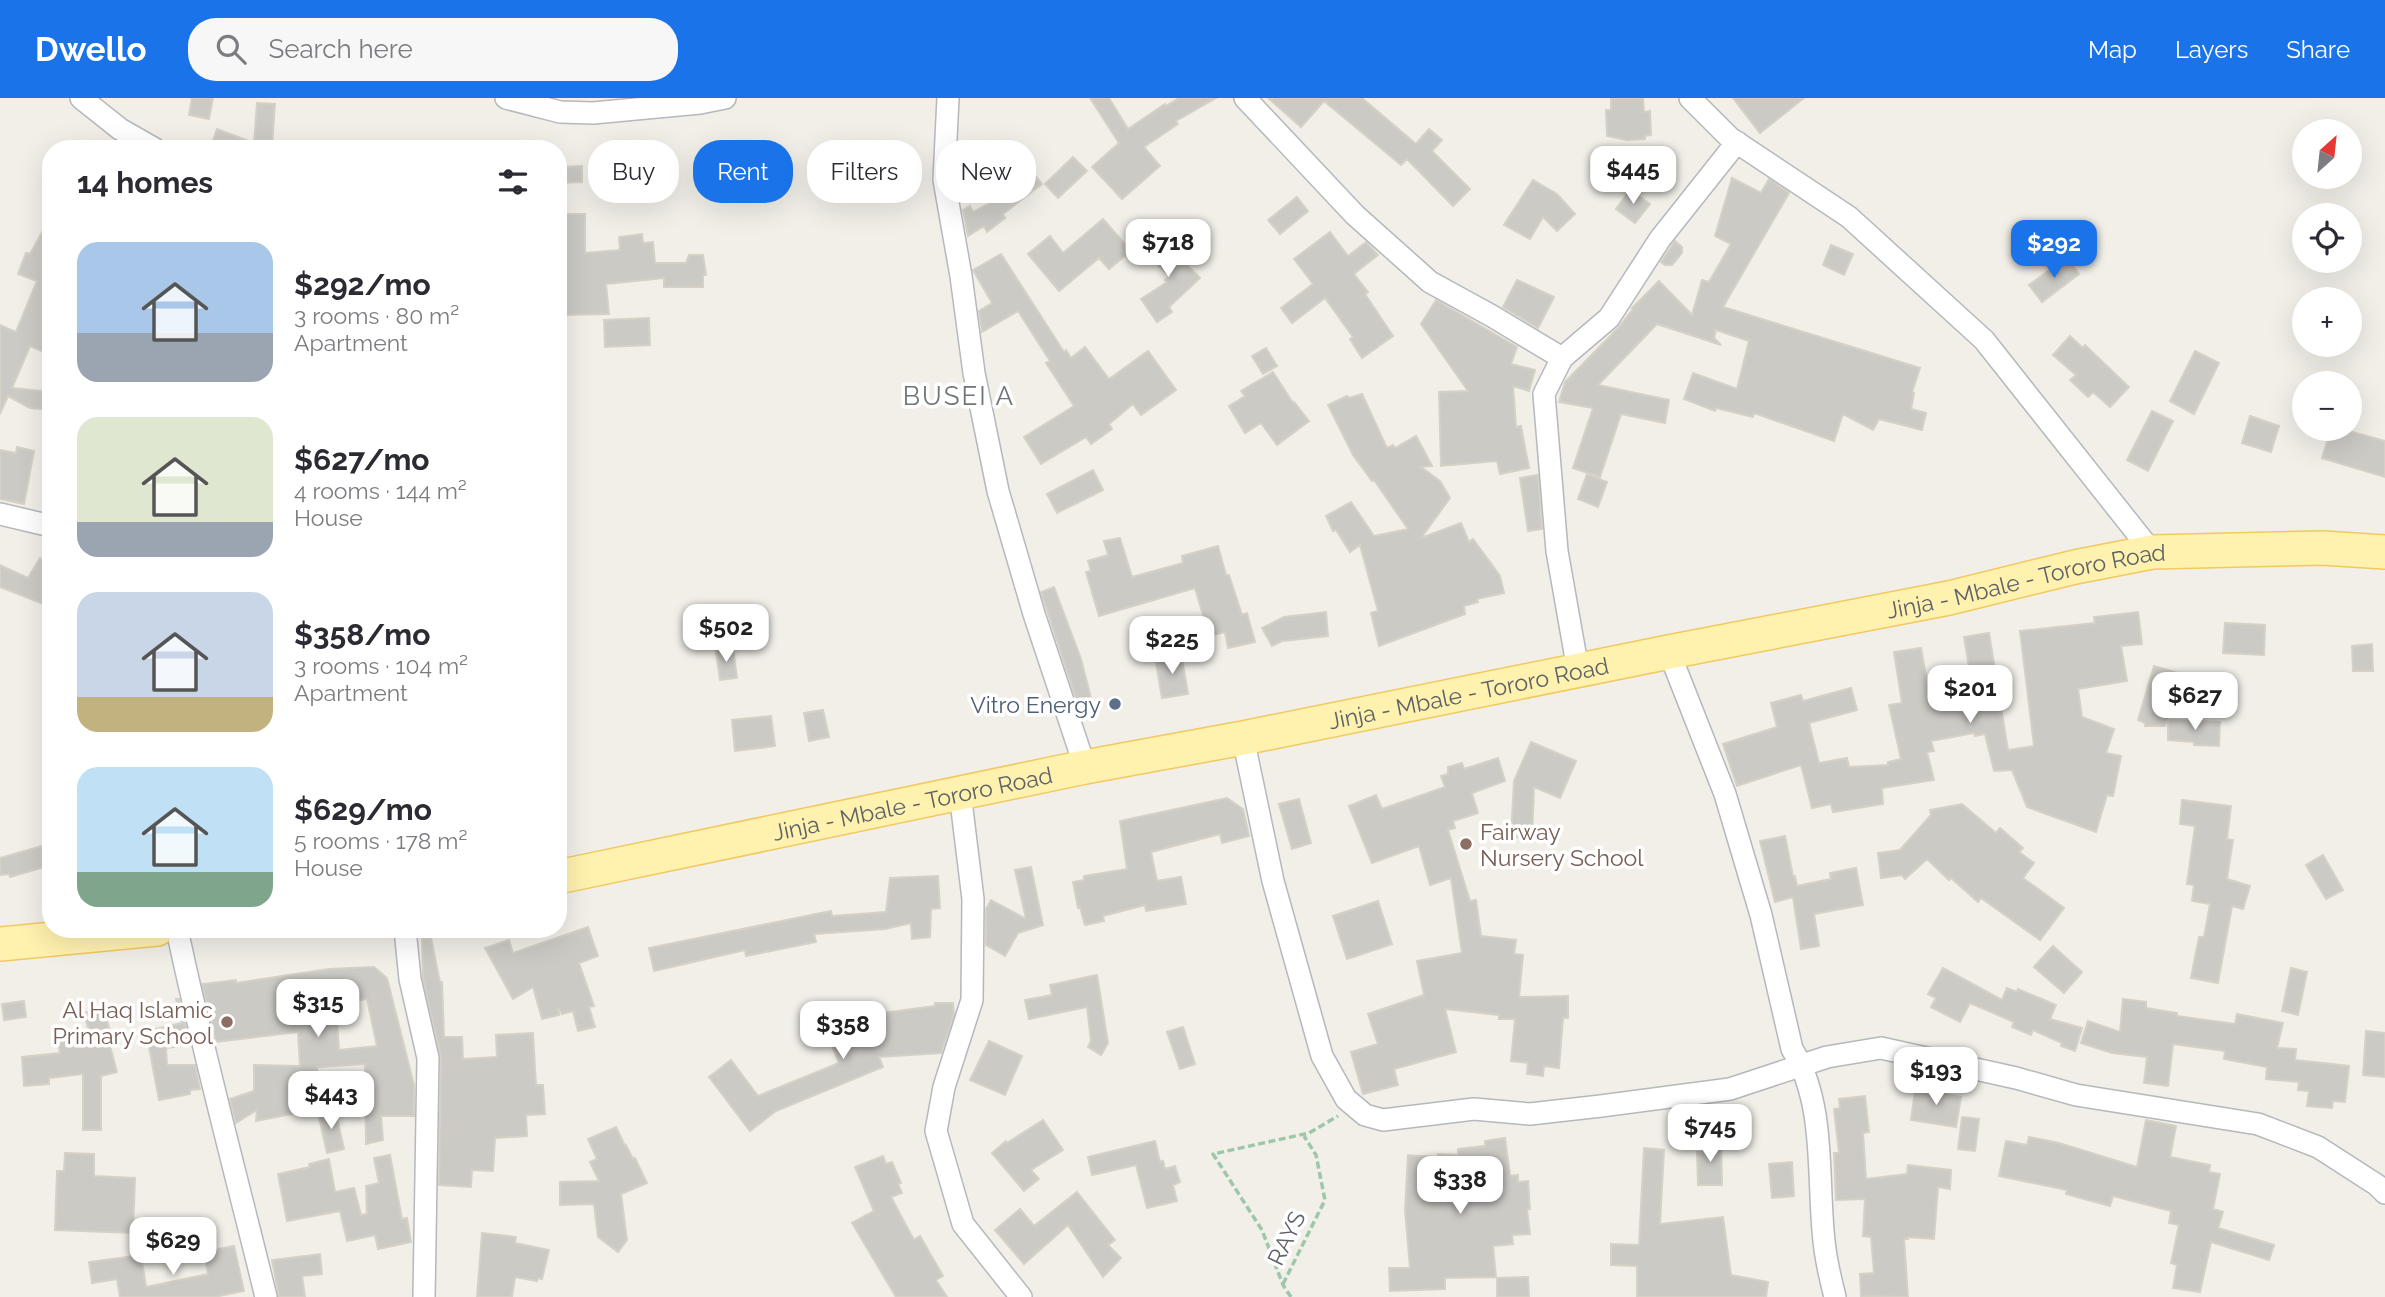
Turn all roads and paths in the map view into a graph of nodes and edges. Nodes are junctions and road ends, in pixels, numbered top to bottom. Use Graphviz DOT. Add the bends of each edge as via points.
graph roads {
  1 [pos="81,98"];
  2 [pos="506,98"];
  3 [pos="725,98"];
  4 [pos="948,98"];
  5 [pos="1245,98"];
  6 [pos="1690,98"];
  7 [pos="139,140"];
  8 [pos="1737,142"];
  9 [pos="1562,358"];
  10 [pos="0,514"];
  11 [pos="42,524"];
  12 [pos="2152,552"];
  13 [pos="2385,552"];
  14 [pos="1669,652"];
  15 [pos="1578,670"];
  16 [pos="1244,738"];
  17 [pos="1085,767"];
  18 [pos="960,793"];
  19 [pos="567,870"];
  20 [pos="63,938"];
  21 [pos="179,938"];
  22 [pos="406,938"];
  23 [pos="0,944"];
  24 [pos="1803,1066"];
  25 [pos="1355,1107"];
  26 [pos="1309,1133"];
  27 [pos="2385,1193"];
  28 [pos="1283,1285"];
  29 [pos="266,1297"];
  30 [pos="425,1297"];
  31 [pos="1021,1297"];
  32 [pos="1291,1297"];
  33 [pos="1835,1297"];
  1 -- 7 [label="street"];
  2 -- 3 [label="street" via="560,112 593,113"];
  4 -- 17 [label="street" via="944,180 998,491"];
  5 -- 9 [label="street" via="1355,215 1430,282"];
  6 -- 8 [label="street"];
  8 -- 9 [label="street" via="1660,239 1609,318"];
  8 -- 12 [label="street" via="1849,218 1984,340"];
  9 -- 15 [label="street" via="1544,394 1557,551"];
  10 -- 11 [label="street"];
  12 -- 13 [label="main road, Jinja - Mbale - Tororo Road" via="2323,548"];
  12 -- 14 [label="main road, Jinja - Mbale - Tororo Road" via="1949,598"];
  14 -- 15 [label="main road, Jinja - Mbale - Tororo Road"];
  14 -- 24 [label="street" via="1725,794 1761,915 1792,1049"];
  15 -- 16 [label="main road, Jinja - Mbale - Tororo Road"];
  16 -- 17 [label="main road, Jinja - Mbale - Tororo Road"];
  16 -- 25 [label="street" via="1273,881 1322,1056"];
  17 -- 18 [label="main road, Jinja - Mbale - Tororo Road"];
  18 -- 19 [label="main road, Jinja - Mbale - Tororo Road"];
  18 -- 31 [label="street" via="972,898 972,1000 944,1087 936,1131 963,1224"];
  20 -- 23 [label="main road"];
  21 -- 29 [label="street"];
  22 -- 30 [label="street" via="428,1058"];
  24 -- 25 [label="street" via="1730,1089 1530,1114 1474,1108 1383,1120"];
  24 -- 27 [label="street" via="1881,1048 2076,1095 2258,1124 2318,1147"];
  24 -- 33 [label="street" via="1818,1133 1825,1249"];
  25 -- 26 [label="path"];
  26 -- 28 [label="path, RAYS" via="1303,1136 1316,1155 1325,1200"];
  26 -- 28 [label="path" via="1213,1154 1262,1230"];
  28 -- 32 [label="path"];
}
